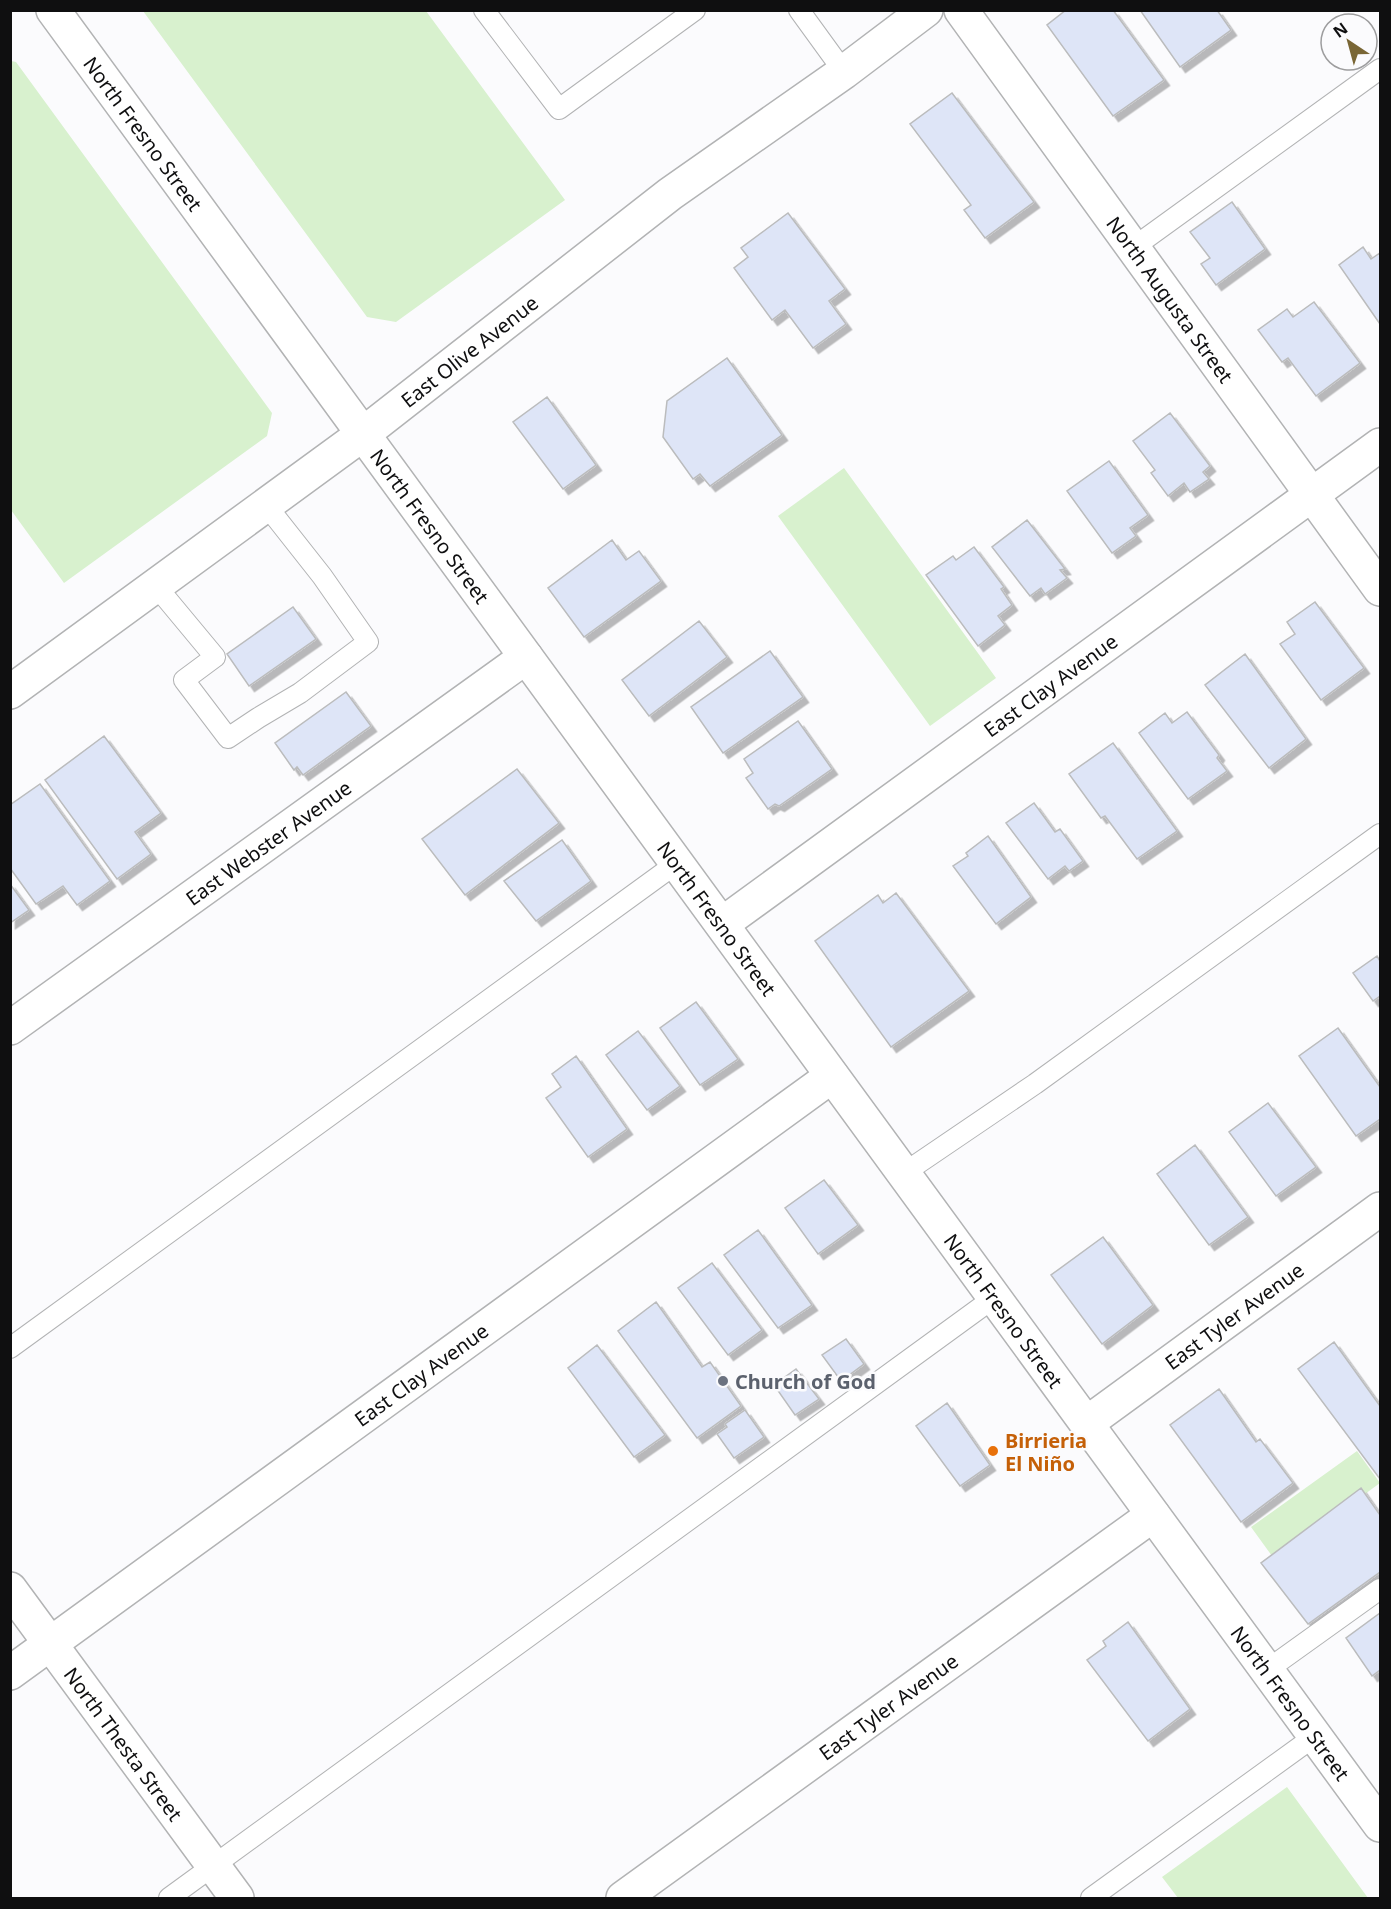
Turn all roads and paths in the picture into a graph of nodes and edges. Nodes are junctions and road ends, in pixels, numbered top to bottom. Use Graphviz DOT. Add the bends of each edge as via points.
graph roads {
  1 [pos="53,10"];
  2 [pos="484,10"];
  3 [pos="696,10"];
  4 [pos="799,10"];
  5 [pos="926,10"];
  6 [pos="961,10"];
  7 [pos="1380,69"];
  8 [pos="843,72"];
  9 [pos="1134,247"];
  10 [pos="363,434"];
  11 [pos="1380,445"];
  12 [pos="1312,494"];
  13 [pos="266,505"];
  14 [pos="156,586"];
  15 [pos="1380,589"];
  16 [pos="526,657"];
  17 [pos="10,692"];
  18 [pos="1380,834"];
  19 [pos="677,863"];
  20 [pos="722,924"];
  21 [pos="10,1028"];
  22 [pos="832,1076"];
  23 [pos="904,1173"];
  24 [pos="1380,1209"];
  25 [pos="994,1297"];
  26 [pos="10,1348"];
  27 [pos="1087,1423"];
  28 [pos="1153,1515"];
  29 [pos="10,1589"];
  30 [pos="1380,1589"];
  31 [pos="51,1644"];
  32 [pos="1267,1670"];
  33 [pos="10,1673"];
  34 [pos="1315,1736"];
  35 [pos="1380,1825"];
  36 [pos="213,1866"];
  37 [pos="169,1899"];
  38 [pos="237,1899"];
  39 [pos="623,1899"];
  40 [pos="1091,1899"];
  1 -- 10 [label="street, North Fresno Street"];
  2 -- 3 [label="lane" via="559,109"];
  4 -- 8 [label="lane"];
  5 -- 8 [label="street, East Olive Avenue"];
  6 -- 9 [label="street, North Augusta Street"];
  7 -- 9 [label="lane"];
  8 -- 10 [label="street, East Olive Avenue" via="670,194"];
  9 -- 12 [label="street, North Augusta Street"];
  10 -- 13 [label="street, East Olive Avenue"];
  10 -- 16 [label="street, North Fresno Street"];
  11 -- 12 [label="street, East Clay Avenue"];
  12 -- 15 [label="street, North Augusta Street"];
  12 -- 20 [label="street, East Clay Avenue"];
  13 -- 14 [label="street, East Olive Avenue"];
  13 -- 14 [label="lane" via="368,642 300,693 228,738 184,680 215,657"];
  14 -- 17 [label="street, East Olive Avenue"];
  16 -- 19 [label="street, North Fresno Street"];
  16 -- 21 [label="street, East Webster Avenue"];
  18 -- 23 [label="lane" via="1035,1084"];
  19 -- 20 [label="street, North Fresno Street"];
  19 -- 26 [label="lane"];
  20 -- 22 [label="street, North Fresno Street"];
  22 -- 23 [label="street, North Fresno Street"];
  22 -- 31 [label="street, East Clay Avenue"];
  23 -- 25 [label="street, North Fresno Street"];
  24 -- 27 [label="street, East Tyler Avenue"];
  25 -- 27 [label="street, North Fresno Street"];
  25 -- 36 [label="lane"];
  27 -- 28 [label="street, North Fresno Street"];
  28 -- 32 [label="street, North Fresno Street"];
  28 -- 39 [label="street, East Tyler Avenue"];
  29 -- 31 [label="street, North Thesta Street"];
  30 -- 32 [label="lane"];
  31 -- 33 [label="street, East Clay Avenue"];
  31 -- 36 [label="street, North Thesta Street"];
  32 -- 34 [label="street, North Fresno Street"];
  34 -- 35 [label="street, North Fresno Street"];
  34 -- 40 [label="lane"];
  36 -- 37 [label="lane"];
  36 -- 38 [label="street, North Thesta Street"];
}
